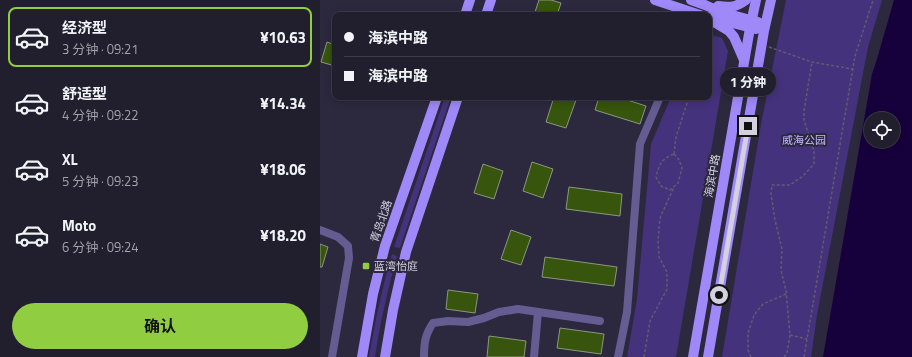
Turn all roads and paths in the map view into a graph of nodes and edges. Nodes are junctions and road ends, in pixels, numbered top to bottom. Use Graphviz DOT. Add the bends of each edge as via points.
graph roads {
  1 [pos="470,0"];
  2 [pos="491,0"];
  3 [pos="655,0"];
  4 [pos="691,0"];
  5 [pos="746,0"];
  6 [pos="756,0"];
  7 [pos="771,0"];
  8 [pos="873,0"];
  9 [pos="705,5"];
  10 [pos="466,12"];
  11 [pos="487,12"];
  12 [pos="690,12"];
  13 [pos="712,18"];
  14 [pos="712,20"];
  15 [pos="751,24"];
  16 [pos="765,27"];
  17 [pos="762,44"];
  18 [pos="744,60"];
  19 [pos="812,62"];
  20 [pos="853,70"];
  21 [pos="436,100"];
  22 [pos="457,100"];
  23 [pos="659,100"];
  24 [pos="688,100"];
  25 [pos="674,154"];
  26 [pos="674,187"];
  27 [pos="320,230"];
  28 [pos="786,294"];
  29 [pos="538,312"];
  30 [pos="600,321"];
  31 [pos="790,335"];
  32 [pos="807,339"];
  33 [pos="332,357"];
  34 [pos="362,357"];
  35 [pos="385,357"];
  36 [pos="424,357"];
  37 [pos="534,357"];
  38 [pos="618,357"];
  39 [pos="644,357"];
  40 [pos="693,357"];
  41 [pos="708,357"];
  42 [pos="751,357"];
  43 [pos="784,357"];
  44 [pos="804,357"];
  1 -- 10 [label="main road"];
  2 -- 11 [label="main road"];
  3 -- 12 [label="main road"];
  4 -- 9 [label="main road"];
  5 -- 9 [label="main road" via="728,8"];
  6 -- 15 [label="main road, 海滨中路"];
  7 -- 16 [label="main road"];
  8 -- 20 [label="path"];
  9 -- 15 [label="main road"];
  13 -- 15 [label="main road"];
  14 -- 18 [label="main road" via="734,37"];
  15 -- 16 [label="main road"];
  15 -- 18 [label="main road, 海滨中路"];
  16 -- 17 [label="main road"];
  17 -- 19 [label="path"];
  17 -- 41 [label="main road"];
  18 -- 40 [label="main road, 海滨中路"];
  19 -- 20 [label="path"];
  19 -- 28 [label="path" via="804,120 814,151 814,164 804,176 790,185 772,185 770,194 782,249 781,270"];
  20 -- 32 [label="path"];
  21 -- 34 [label="main road, 青岛北路" via="385,246 373,294"];
  22 -- 35 [label="main road" via="406,252 392,310"];
  23 -- 38 [label="street" via="640,144 627,312"];
  24 -- 25 [label="path" via="676,137"];
  25 -- 26 [label="path" via="682,168 678,183"];
  25 -- 26 [label="path" via="665,157 656,177 661,186 670,190"];
  26 -- 39 [label="path" via="660,218 658,241 660,257 667,272 666,289 650,321"];
  27 -- 33 [label="street" via="338,237 348,246 349,258"];
  28 -- 31 [label="path"];
  28 -- 42 [label="path" via="763,304 754,315 748,333 748,350"];
  29 -- 30 [label="street"];
  29 -- 36 [label="street" via="518,309 468,322 448,321 432,324 424,344"];
  29 -- 37 [label="street"];
  31 -- 32 [label="path"];
  31 -- 43 [label="path"];
  32 -- 44 [label="path"];
}
